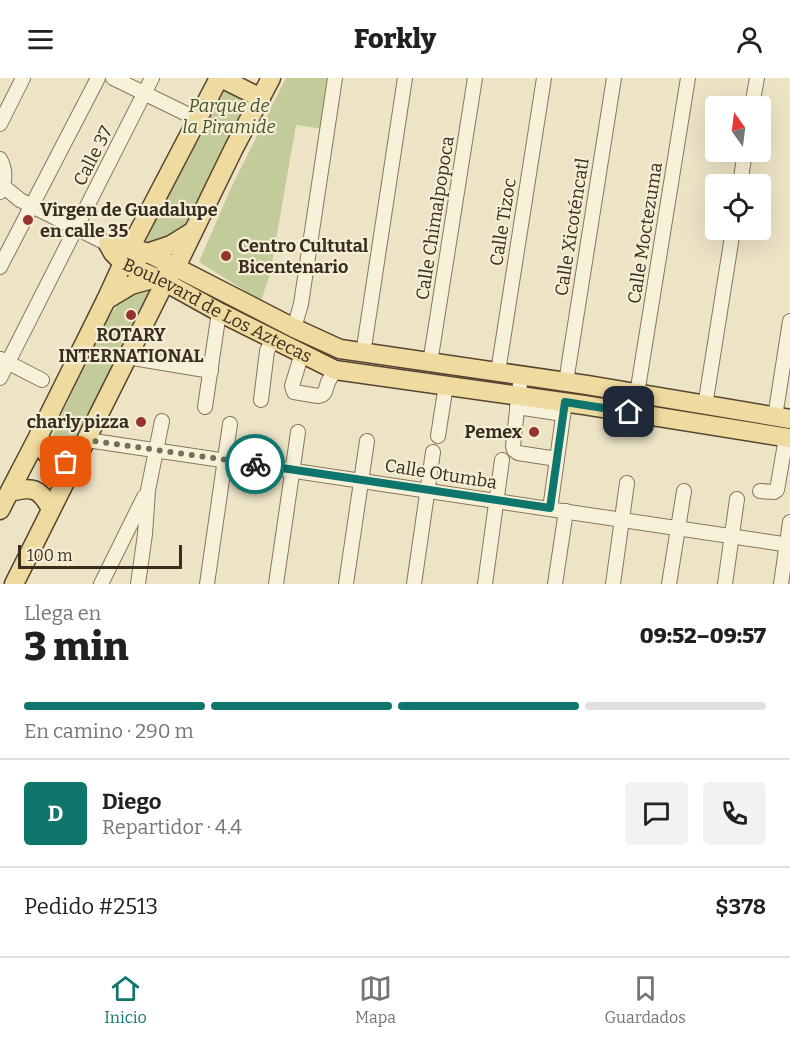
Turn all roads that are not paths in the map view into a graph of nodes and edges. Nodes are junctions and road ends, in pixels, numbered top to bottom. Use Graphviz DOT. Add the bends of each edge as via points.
graph roads {
  1 [pos="23,78"];
  2 [pos="98,78"];
  3 [pos="113,78"];
  4 [pos="152,78"];
  5 [pos="220,78"];
  6 [pos="271,78"];
  7 [pos="335,78"];
  8 [pos="405,78"];
  9 [pos="475,78"];
  10 [pos="544,78"];
  11 [pos="614,78"];
  12 [pos="688,78"];
  13 [pos="757,78"];
  14 [pos="145,93"];
  15 [pos="754,96"];
  16 [pos="261,98"];
  17 [pos="197,118"];
  18 [pos="0,124"];
  19 [pos="0,159"];
  20 [pos="1,191"];
  21 [pos="26,202"];
  22 [pos="76,227"];
  23 [pos="194,230"];
  24 [pos="731,240"];
  25 [pos="108,244"];
  26 [pos="134,254"];
  27 [pos="0,267"];
  28 [pos="176,267"];
  29 [pos="160,280"];
  30 [pos="106,300"];
  31 [pos="219,312"];
  32 [pos="790,321"];
  33 [pos="294,328"];
  34 [pos="273,339"];
  35 [pos="302,353"];
  36 [pos="363,354"];
  37 [pos="127,357"];
  38 [pos="4,361"];
  39 [pos="430,363"];
  40 [pos="335,369"];
  41 [pos="211,371"];
  42 [pos="498,372"];
  43 [pos="521,375"];
  44 [pos="0,378"];
  45 [pos="42,380"];
  46 [pos="566,382"];
  47 [pos="446,385"];
  48 [pos="587,385"];
  49 [pos="637,394"];
  50 [pos="261,400"];
  51 [pos="518,401"];
  52 [pos="584,405"];
  53 [pos="705,406"];
  54 [pos="206,407"];
  55 [pos="560,407"];
  56 [pos="782,418"];
  57 [pos="162,421"];
  58 [pos="230,424"];
  59 [pos="298,432"];
  60 [pos="39,435"];
  61 [pos="438,436"];
  62 [pos="788,438"];
  63 [pos="87,440"];
  64 [pos="367,441"];
  65 [pos="156,450"];
  66 [pos="433,452"];
  67 [pos="553,459"];
  68 [pos="225,460"];
  69 [pos="502,460"];
  70 [pos="76,462"];
  71 [pos="293,470"];
  72 [pos="362,480"];
  73 [pos="627,483"];
  74 [pos="148,489"];
  75 [pos="427,490"];
  76 [pos="684,491"];
  77 [pos="760,491"];
  78 [pos="4,498"];
  79 [pos="737,499"];
  80 [pos="496,501"];
  81 [pos="550,508"];
  82 [pos="51,509"];
  83 [pos="566,511"];
  84 [pos="622,519"];
  85 [pos="790,522"];
  86 [pos="678,527"];
  87 [pos="732,536"];
  88 [pos="788,545"];
  89 [pos="14,584"];
  90 [pos="101,584"];
  91 [pos="138,584"];
  92 [pos="207,584"];
  93 [pos="276,584"];
  94 [pos="346,584"];
  95 [pos="414,584"];
  96 [pos="485,584"];
  97 [pos="555,584"];
  98 [pos="613,584"];
  99 [pos="669,584"];
  100 [pos="725,584"];
  101 [pos="781,584"];
  1 -- 18 [label="street"];
  2 -- 21 [label="street"];
  3 -- 14 [label="street"];
  4 -- 14 [label="street, Calle 37"];
  5 -- 16 [label="main road"];
  5 -- 17 [label="main road"];
  6 -- 16 [label="main road"];
  7 -- 33 [label="street" via="302,304"];
  8 -- 36 [label="street"];
  9 -- 39 [label="street, Calle Chimalpopoca"];
  10 -- 42 [label="street, Calle Tizoc"];
  11 -- 46 [label="street, Calle Xicoténcatl"];
  12 -- 49 [label="street, Calle Moctezuma"];
  13 -- 15 [label="street"];
  14 -- 17 [label="street"];
  14 -- 22 [label="street, Calle 37"];
  16 -- 23 [label="main road"];
  17 -- 26 [label="main road"];
  19 -- 20 [label="street" via="5,174"];
  20 -- 21 [label="street"];
  21 -- 22 [label="street"];
  21 -- 27 [label="street"];
  22 -- 25 [label="street"];
  22 -- 38 [label="street, Calle 37"];
  23 -- 26 [label="main road" via="171,245"];
  23 -- 28 [label="main road"];
  24 -- 53 [label="street"];
  25 -- 26 [label="main road, Boulevard de Los Aztecas" via="120,244"];
  26 -- 28 [label="main road, Boulevard de Los Aztecas"];
  26 -- 29 [label="main road, Boulevard de Los Aztecas"];
  26 -- 30 [label="main road"];
  28 -- 29 [label="main road"];
  28 -- 33 [label="main road, Boulevard de Los Aztecas"];
  29 -- 30 [label="main road" via="131,285"];
  29 -- 31 [label="main road, Boulevard de Los Aztecas"];
  29 -- 37 [label="main road"];
  30 -- 60 [label="main road"];
  31 -- 34 [label="main road, Boulevard de Los Aztecas"];
  31 -- 41 [label="street"];
  32 -- 56 [label="street"];
  33 -- 36 [label="main road, Boulevard de Los Aztecas" via="332,346"];
  34 -- 35 [label="main road, Boulevard de Los Aztecas"];
  34 -- 50 [label="street" via="267,351"];
  35 -- 40 [label="main road, Boulevard de Los Aztecas"];
  35 -- 40 [label="street" via="292,386 296,393 322,395"];
  36 -- 39 [label="main road, Boulevard de Los Aztecas"];
  37 -- 41 [label="street"];
  37 -- 63 [label="main road"];
  38 -- 44 [label="street, Calle 37"];
  38 -- 45 [label="street"];
  39 -- 42 [label="main road, Boulevard de Los Aztecas"];
  40 -- 47 [label="main road, Boulevard de Los Aztecas"];
  41 -- 54 [label="street"];
  42 -- 43 [label="main road, Boulevard de Los Aztecas"];
  43 -- 46 [label="main road, Boulevard de Los Aztecas"];
  43 -- 51 [label="street"];
  46 -- 48 [label="main road, Boulevard de Los Aztecas"];
  47 -- 51 [label="main road, Boulevard de Los Aztecas"];
  47 -- 61 [label="street"];
  48 -- 49 [label="main road, Boulevard de Los Aztecas"];
  48 -- 52 [label="main road"];
  49 -- 53 [label="main road, Boulevard de Los Aztecas"];
  51 -- 55 [label="main road, Boulevard de Los Aztecas"];
  51 -- 67 [label="street" via="514,450"];
  52 -- 55 [label="main road, Boulevard de Los Aztecas"];
  52 -- 62 [label="main road, Boulevard de Los Aztecas"];
  53 -- 56 [label="main road, Boulevard de Los Aztecas"];
  55 -- 67 [label="street"];
  57 -- 65 [label="street"];
  58 -- 68 [label="street"];
  59 -- 71 [label="street"];
  60 -- 70 [label="main road" via="48,456"];
  60 -- 78 [label="main road"];
  62 -- 77 [label="street" via="777,490"];
  63 -- 65 [label="street, Calle Otumba"];
  63 -- 70 [label="main road"];
  64 -- 72 [label="street"];
  65 -- 68 [label="street, Calle Otumba"];
  65 -- 74 [label="street"];
  66 -- 75 [label="street"];
  67 -- 81 [label="street"];
  68 -- 71 [label="street, Calle Otumba"];
  68 -- 92 [label="street"];
  69 -- 80 [label="street"];
  70 -- 82 [label="main road"];
  71 -- 72 [label="street, Calle Otumba"];
  71 -- 93 [label="street"];
  72 -- 75 [label="street, Calle Otumba"];
  72 -- 94 [label="street"];
  73 -- 84 [label="street"];
  74 -- 90 [label="street"];
  74 -- 91 [label="street"];
  75 -- 80 [label="street, Calle Otumba"];
  75 -- 95 [label="street"];
  76 -- 86 [label="street"];
  78 -- 82 [label="main road" via="24,489 36,490"];
  79 -- 87 [label="street"];
  80 -- 81 [label="street, Calle Otumba"];
  80 -- 96 [label="street"];
  81 -- 83 [label="street, Calle Otumba"];
  82 -- 89 [label="main road"];
  83 -- 84 [label="street, Calle Otumba"];
  83 -- 97 [label="street"];
  84 -- 86 [label="street, Calle Otumba"];
  84 -- 98 [label="street"];
  85 -- 88 [label="street"];
  86 -- 87 [label="street, Calle Otumba"];
  86 -- 99 [label="street"];
  87 -- 88 [label="street, Calle Otumba"];
  87 -- 100 [label="street"];
  88 -- 101 [label="street"];
}
